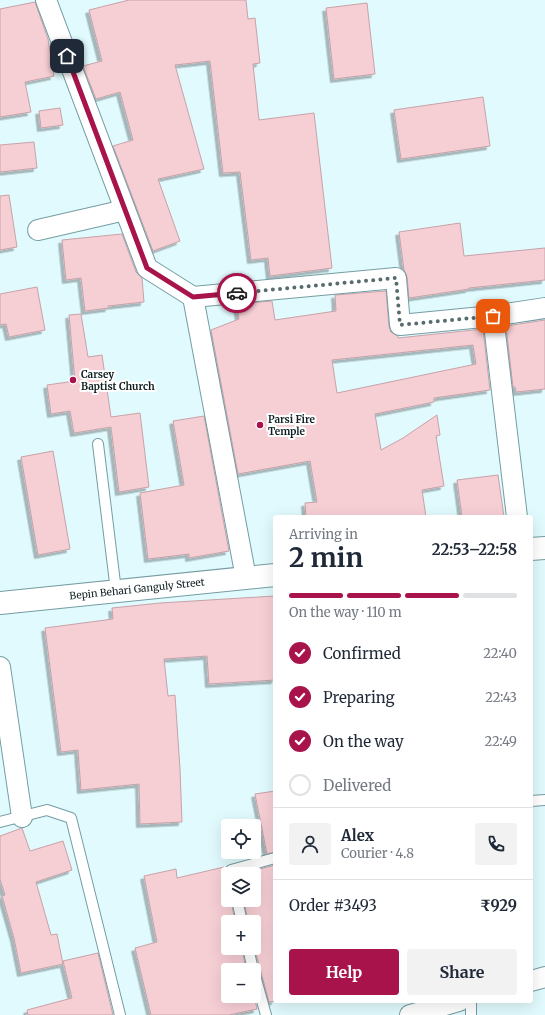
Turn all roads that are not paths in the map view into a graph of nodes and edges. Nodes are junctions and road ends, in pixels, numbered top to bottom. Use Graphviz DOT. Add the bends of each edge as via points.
graph roads {
  1 [pos="46,0"];
  2 [pos="125,210"];
  3 [pos="38,230"];
  4 [pos="193,297"];
  5 [pos="545,308"];
  6 [pos="493,316"];
  7 [pos="98,444"];
  8 [pos="517,515"];
  9 [pos="545,548"];
  10 [pos="533,549"];
  11 [pos="273,575"];
  12 [pos="246,578"];
  13 [pos="116,591"];
  14 [pos="0,603"];
  15 [pos="0,667"];
  16 [pos="545,800"];
  17 [pos="533,801"];
  18 [pos="22,817"];
  19 [pos="0,822"];
  20 [pos="273,859"];
  21 [pos="242,867"];
  22 [pos="545,977"];
  23 [pos="533,980"];
  24 [pos="261,997"];
  25 [pos="453,1003"];
  26 [pos="471,1003"];
  27 [pos="120,1015"];
  28 [pos="266,1015"];
  29 [pos="410,1015"];
  30 [pos="471,1015"];
  1 -- 2 [label="street"];
  2 -- 3 [label="street"];
  2 -- 4 [label="street" via="147,268"];
  4 -- 6 [label="street" via="396,278 400,325"];
  4 -- 12 [label="street"];
  5 -- 6 [label="street"];
  6 -- 8 [label="street"];
  7 -- 13 [label="lane"];
  9 -- 10 [label="main road"];
  11 -- 12 [label="main road, Bepin Behari Ganguly Street"];
  12 -- 13 [label="main road, Bepin Behari Ganguly Street"];
  13 -- 14 [label="main road, Bepin Behari Ganguly Street"];
  15 -- 18 [label="street"];
  16 -- 17 [label="lane"];
  18 -- 19 [label="lane"];
  18 -- 27 [label="lane" via="47,810 71,818"];
  20 -- 21 [label="lane"];
  22 -- 23 [label="street"];
  24 -- 28 [label="lane"];
  25 -- 29 [label="street"];
  26 -- 30 [label="lane"];
}
